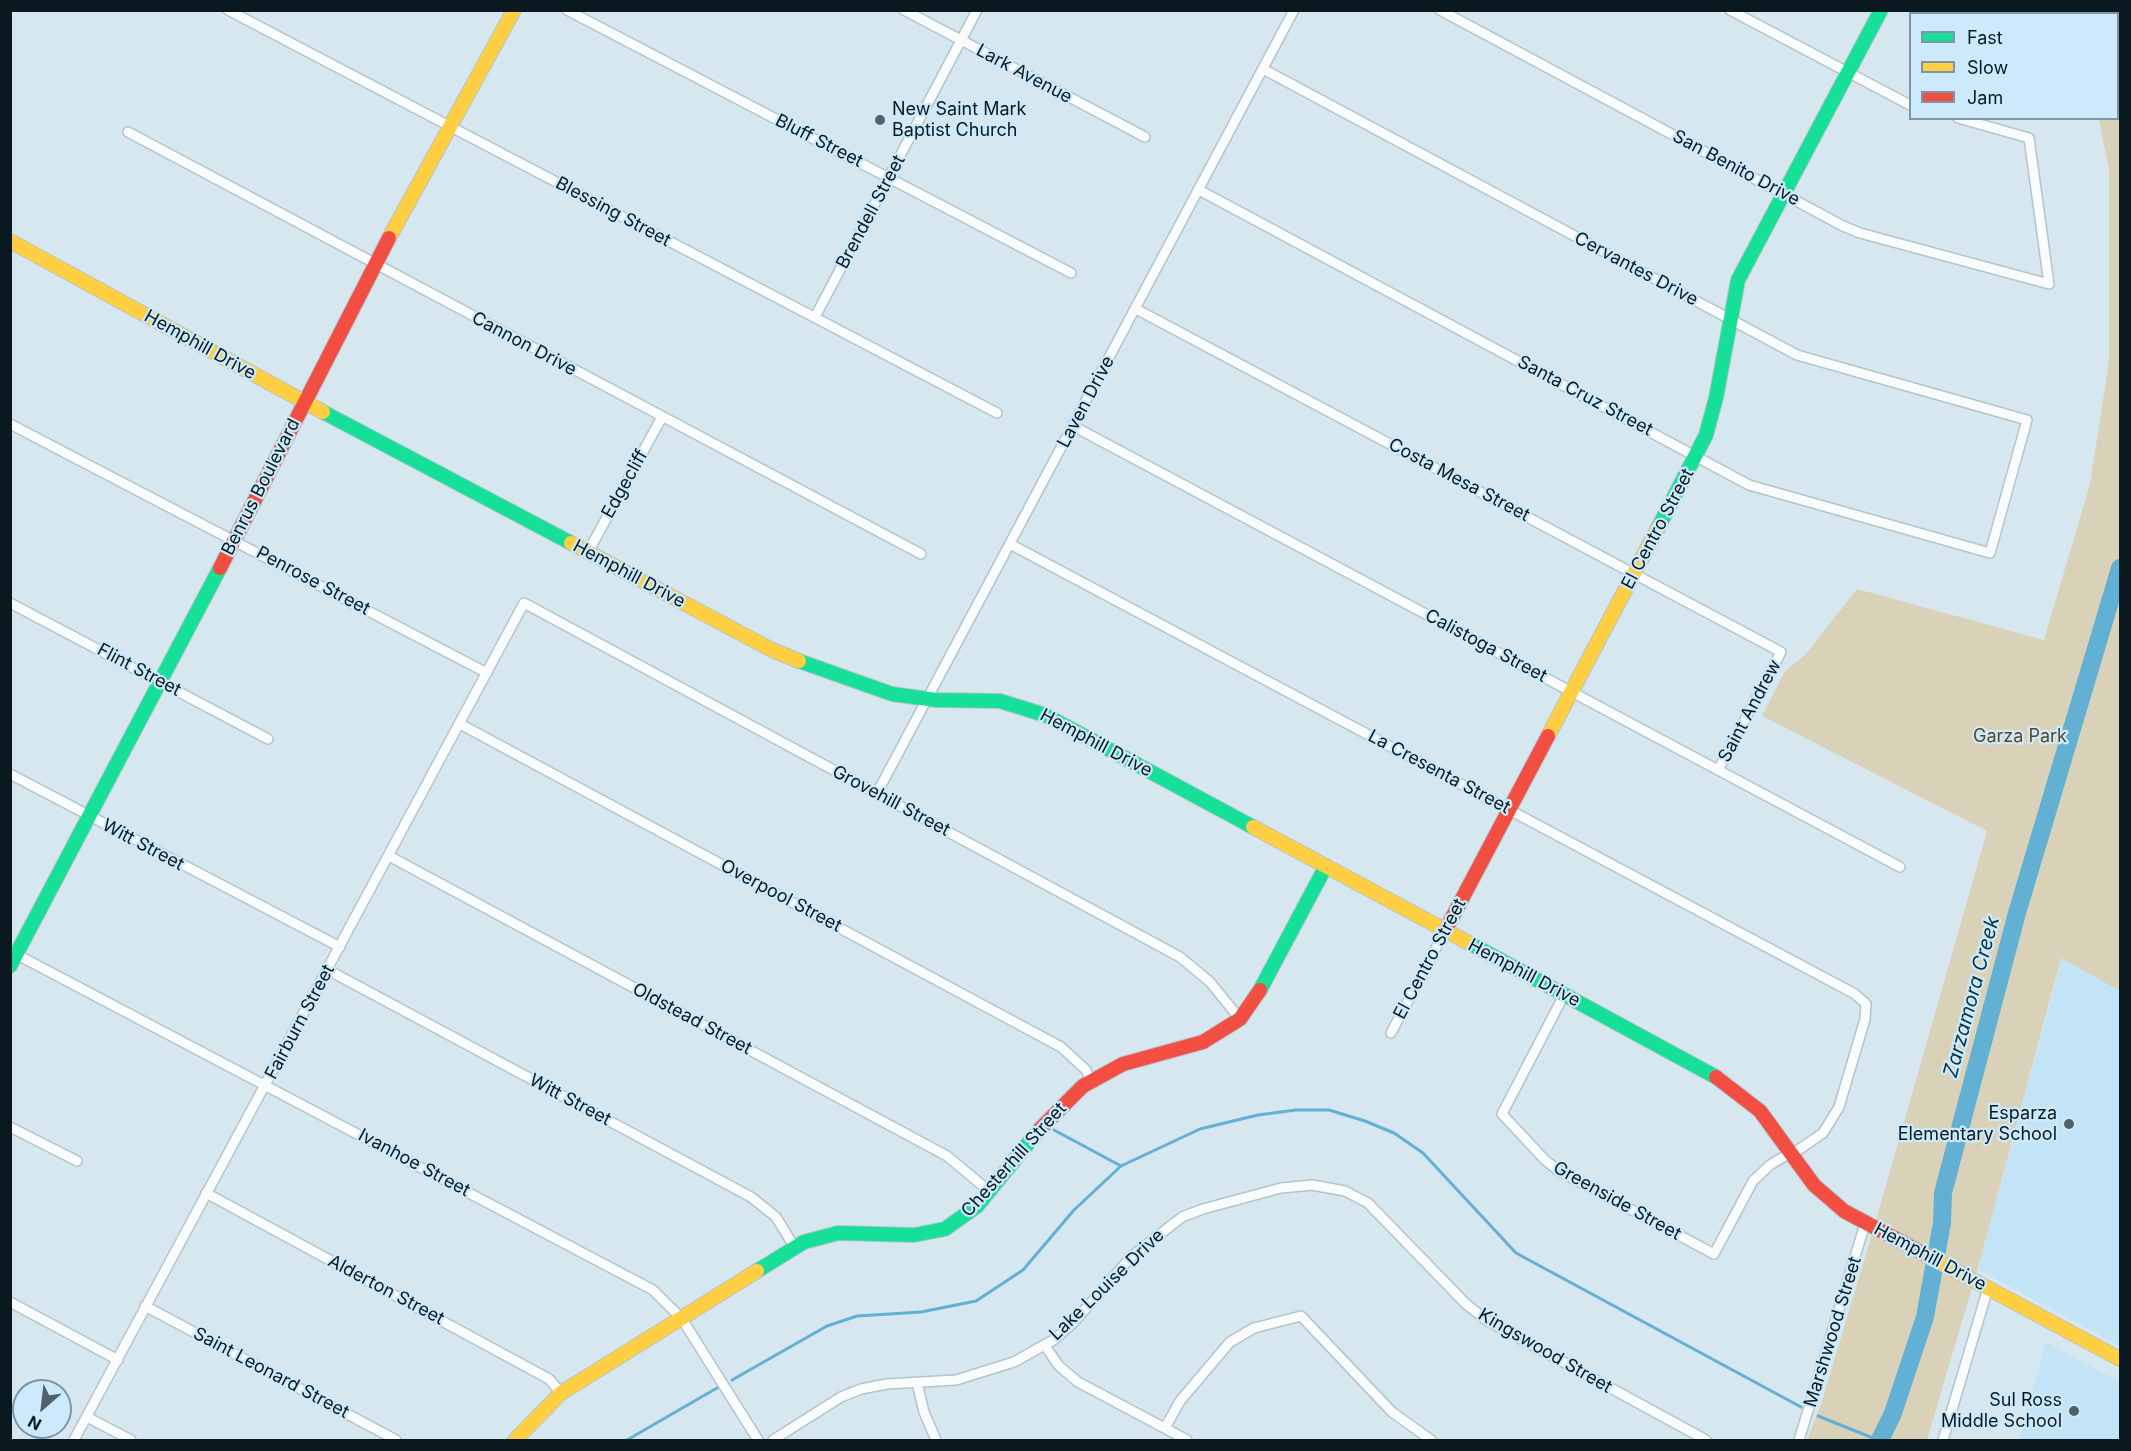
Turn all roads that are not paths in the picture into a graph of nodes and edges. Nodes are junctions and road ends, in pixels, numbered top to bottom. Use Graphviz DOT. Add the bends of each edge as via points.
graph roads {
  1 [pos="228,10"];
  2 [pos="514,10"];
  3 [pos="567,10"];
  4 [pos="904,10"];
  5 [pos="977,10"];
  6 [pos="1294,10"];
  7 [pos="1440,10"];
  8 [pos="1730,10"];
  9 [pos="1881,10"];
  10 [pos="961,41"];
  11 [pos="1263,69"];
  12 [pos="1848,74"];
  13 [pos="1909,104"];
  14 [pos="1965,120"];
  15 [pos="449,126"];
  16 [pos="128,132"];
  17 [pos="1145,137"];
  18 [pos="889,177"];
  19 [pos="1199,190"];
  20 [pos="1782,193"];
  21 [pos="10,241"];
  22 [pos="375,264"];
  23 [pos="1071,273"];
  24 [pos="1136,309"];
  25 [pos="815,317"];
  26 [pos="1729,318"];
  27 [pos="304,402"];
  28 [pos="997,412"];
  29 [pos="662,417"];
  30 [pos="10,424"];
  31 [pos="1073,426"];
  32 [pos="1696,456"];
  33 [pos="235,540"];
  34 [pos="1010,544"];
  35 [pos="588,552"];
  36 [pos="1990,553"];
  37 [pos="921,554"];
  38 [pos="1634,574"];
  39 [pos="10,603"];
  40 [pos="524,603"];
  41 [pos="1781,652"];
  42 [pos="487,673"];
  43 [pos="160,681"];
  44 [pos="1571,692"];
  45 [pos="928,700"];
  46 [pos="460,724"];
  47 [pos="268,738"];
  48 [pos="1718,770"];
  49 [pos="10,774"];
  50 [pos="877,794"];
  51 [pos="1509,809"];
  52 [pos="89,816"];
  53 [pos="389,856"];
  54 [pos="1326,866"];
  55 [pos="1900,867"];
  56 [pos="1444,931"];
  57 [pos="340,947"];
  58 [pos="12,957"];
  59 [pos="328,970"];
  60 [pos="1564,994"];
  61 [pos="1240,1020"];
  62 [pos="1391,1033"];
  63 [pos="1091,1080"];
  64 [pos="266,1085"];
  65 [pos="10,1126"];
  66 [pos="1791,1154"];
  67 [pos="77,1161"];
  68 [pos="1312,1185"];
  69 [pos="989,1191"];
  70 [pos="206,1193"];
  71 [pos="1865,1224"];
  72 [pos="795,1248"];
  73 [pos="1988,1287"];
  74 [pos="10,1302"];
  75 [pos="145,1306"];
  76 [pos="682,1319"];
  77 [pos="1045,1346"];
  78 [pos="2121,1359"];
  79 [pos="118,1360"];
  80 [pos="917,1383"];
  81 [pos="561,1393"];
  82 [pos="87,1417"];
  83 [pos="1165,1428"];
  84 [pos="74,1440"];
  85 [pos="131,1440"];
  86 [pos="396,1440"];
  87 [pos="515,1440"];
  88 [pos="758,1440"];
  89 [pos="773,1440"];
  90 [pos="936,1440"];
  91 [pos="1187,1440"];
  92 [pos="1431,1440"];
  93 [pos="1706,1440"];
  94 [pos="1799,1440"];
  95 [pos="1943,1440"];
  1 -- 15 [label="street, Blessing Street"];
  2 -- 15 [label="street, Benrus Boulevard"];
  3 -- 18 [label="street, Bluff Street"];
  4 -- 10 [label="street, Lark Avenue"];
  5 -- 10 [label="street, Brendell Street"];
  6 -- 11 [label="street, Laven Drive"];
  7 -- 20 [label="street, San Benito Drive"];
  8 -- 12 [label="street"];
  9 -- 12 [label="street, El Centro Street"];
  10 -- 17 [label="street, Lark Avenue"];
  10 -- 18 [label="street, Brendell Street"];
  11 -- 19 [label="street, Laven Drive"];
  11 -- 26 [label="street, Cervantes Drive"];
  12 -- 13 [label="street"];
  12 -- 20 [label="street, El Centro Street"];
  14 -- 20 [label="street, San Benito Drive" via="2029,138 2049,284 1860,233"];
  15 -- 22 [label="street, Benrus Boulevard"];
  15 -- 25 [label="street, Blessing Street"];
  16 -- 22 [label="street, Cannon Drive"];
  18 -- 23 [label="street, Bluff Street"];
  18 -- 25 [label="street, Brendell Street"];
  19 -- 24 [label="street, Laven Drive"];
  19 -- 32 [label="street, Santa Cruz Street"];
  20 -- 26 [label="street, El Centro Street" via="1738,280"];
  21 -- 27 [label="street, Hemphill Drive"];
  22 -- 27 [label="street, Benrus Boulevard"];
  22 -- 29 [label="street, Cannon Drive"];
  24 -- 31 [label="street, Laven Drive"];
  24 -- 38 [label="street, Costa Mesa Street"];
  25 -- 28 [label="street, Blessing Street"];
  26 -- 32 [label="street, El Centro Street" via="1714,407"];
  26 -- 36 [label="street, Cervantes Drive" via="1814,362 2027,420"];
  27 -- 33 [label="street, Benrus Boulevard"];
  27 -- 35 [label="street, Hemphill Drive"];
  29 -- 35 [label="street, Edgecliff"];
  29 -- 37 [label="street, Cannon Drive"];
  30 -- 33 [label="street, Penrose Street"];
  31 -- 34 [label="street, Laven Drive"];
  31 -- 44 [label="street, Calistoga Street"];
  32 -- 36 [label="street, Santa Cruz Street" via="1756,487"];
  32 -- 38 [label="street, El Centro Street"];
  33 -- 42 [label="street, Penrose Street"];
  33 -- 43 [label="street, Benrus Boulevard"];
  34 -- 45 [label="street, Laven Drive"];
  34 -- 51 [label="street, La Cresenta Street"];
  35 -- 45 [label="street, Hemphill Drive" via="772,650 877,690"];
  38 -- 41 [label="street, Costa Mesa Street"];
  38 -- 44 [label="street, El Centro Street"];
  39 -- 43 [label="street, Flint Street"];
  40 -- 42 [label="street, Fairburn Street"];
  40 -- 50 [label="street, Grovehill Street"];
  41 -- 48 [label="street, Saint Andrew"];
  42 -- 46 [label="street, Fairburn Street"];
  43 -- 47 [label="street, Flint Street"];
  43 -- 52 [label="street, Benrus Boulevard"];
  44 -- 48 [label="street, Calistoga Street"];
  44 -- 51 [label="street, El Centro Street"];
  45 -- 50 [label="street, Laven Drive"];
  45 -- 54 [label="street, Hemphill Drive" via="1000,701 1045,715"];
  46 -- 53 [label="street, Fairburn Street"];
  46 -- 63 [label="street, Overpool Street" via="1061,1047 1074,1056"];
  48 -- 55 [label="street, Calistoga Street"];
  49 -- 52 [label="street, Witt Street"];
  50 -- 61 [label="street, Grovehill Street" via="1180,957 1210,982"];
  51 -- 56 [label="street, El Centro Street"];
  51 -- 66 [label="street, La Cresenta Street" via="1856,994 1866,1004 1836,1114 1823,1133"];
  52 -- 57 [label="street, Witt Street"];
  52 -- 58 [label="street, Benrus Boulevard"];
  53 -- 57 [label="street, Fairburn Street"];
  53 -- 69 [label="street, Oldstead Street" via="947,1156"];
  54 -- 56 [label="street, Hemphill Drive"];
  54 -- 61 [label="street, Chesterhill Street" via="1256,998"];
  56 -- 60 [label="street, Hemphill Drive"];
  56 -- 62 [label="street, El Centro Street"];
  57 -- 59 [label="street, Fairburn Street"];
  58 -- 64 [label="street, Ivanhoe Street"];
  59 -- 64 [label="street, Fairburn Street"];
  59 -- 72 [label="street, Witt Street" via="750,1197 776,1217"];
  60 -- 66 [label="street, Hemphill Drive" via="1736,1089 1760,1112"];
  60 -- 66 [label="street, Greenside Street" via="1502,1114 1559,1171 1714,1254 1753,1181 1770,1165"];
  61 -- 63 [label="street, Chesterhill Street" via="1203,1042 1123,1064"];
  63 -- 69 [label="street, Chesterhill Street" via="1052,1115"];
  64 -- 70 [label="street, Fairburn Street"];
  64 -- 76 [label="street, Ivanhoe Street" via="653,1290"];
  65 -- 67 [label="street"];
  66 -- 71 [label="street, Hemphill Drive" via="1829,1200"];
  68 -- 77 [label="street, Lake Louise Drive" via="1281,1188 1182,1217 1132,1256 1072,1323"];
  68 -- 93 [label="street, Kingswood Street" via="1345,1191 1368,1203 1465,1303 1493,1324"];
  69 -- 72 [label="street, Chesterhill Street" via="966,1216 945,1229 914,1235 838,1233 820,1236"];
  70 -- 75 [label="street, Fairburn Street"];
  70 -- 81 [label="street, Alderton Street" via="549,1379"];
  71 -- 73 [label="street, Hemphill Drive"];
  71 -- 94 [label="street, Marshwood Street"];
  72 -- 76 [label="street, Chesterhill Street"];
  73 -- 78 [label="street, Hemphill Drive"];
  73 -- 95 [label="street"];
  74 -- 79 [label="street"];
  75 -- 79 [label="street, Fairburn Street"];
  75 -- 86 [label="street, Saint Leonard Street"];
  76 -- 81 [label="street, Chesterhill Street"];
  76 -- 88 [label="street, Ivanhoe Street"];
  77 -- 80 [label="street, Lake Louise Drive" via="993,1371 956,1380"];
  77 -- 83 [label="street" via="1059,1366 1078,1382"];
  79 -- 82 [label="street, Fairburn Street"];
  80 -- 89 [label="street, Lake Louise Drive" via="861,1389 841,1397"];
  80 -- 90 [label="street"];
  81 -- 87 [label="street, Chesterhill Street"];
  82 -- 84 [label="street, Fairburn Street"];
  82 -- 85 [label="street"];
  83 -- 91 [label="street"];
  83 -- 92 [label="street" via="1180,1401 1230,1342 1254,1328 1301,1316 1392,1412"];
}
